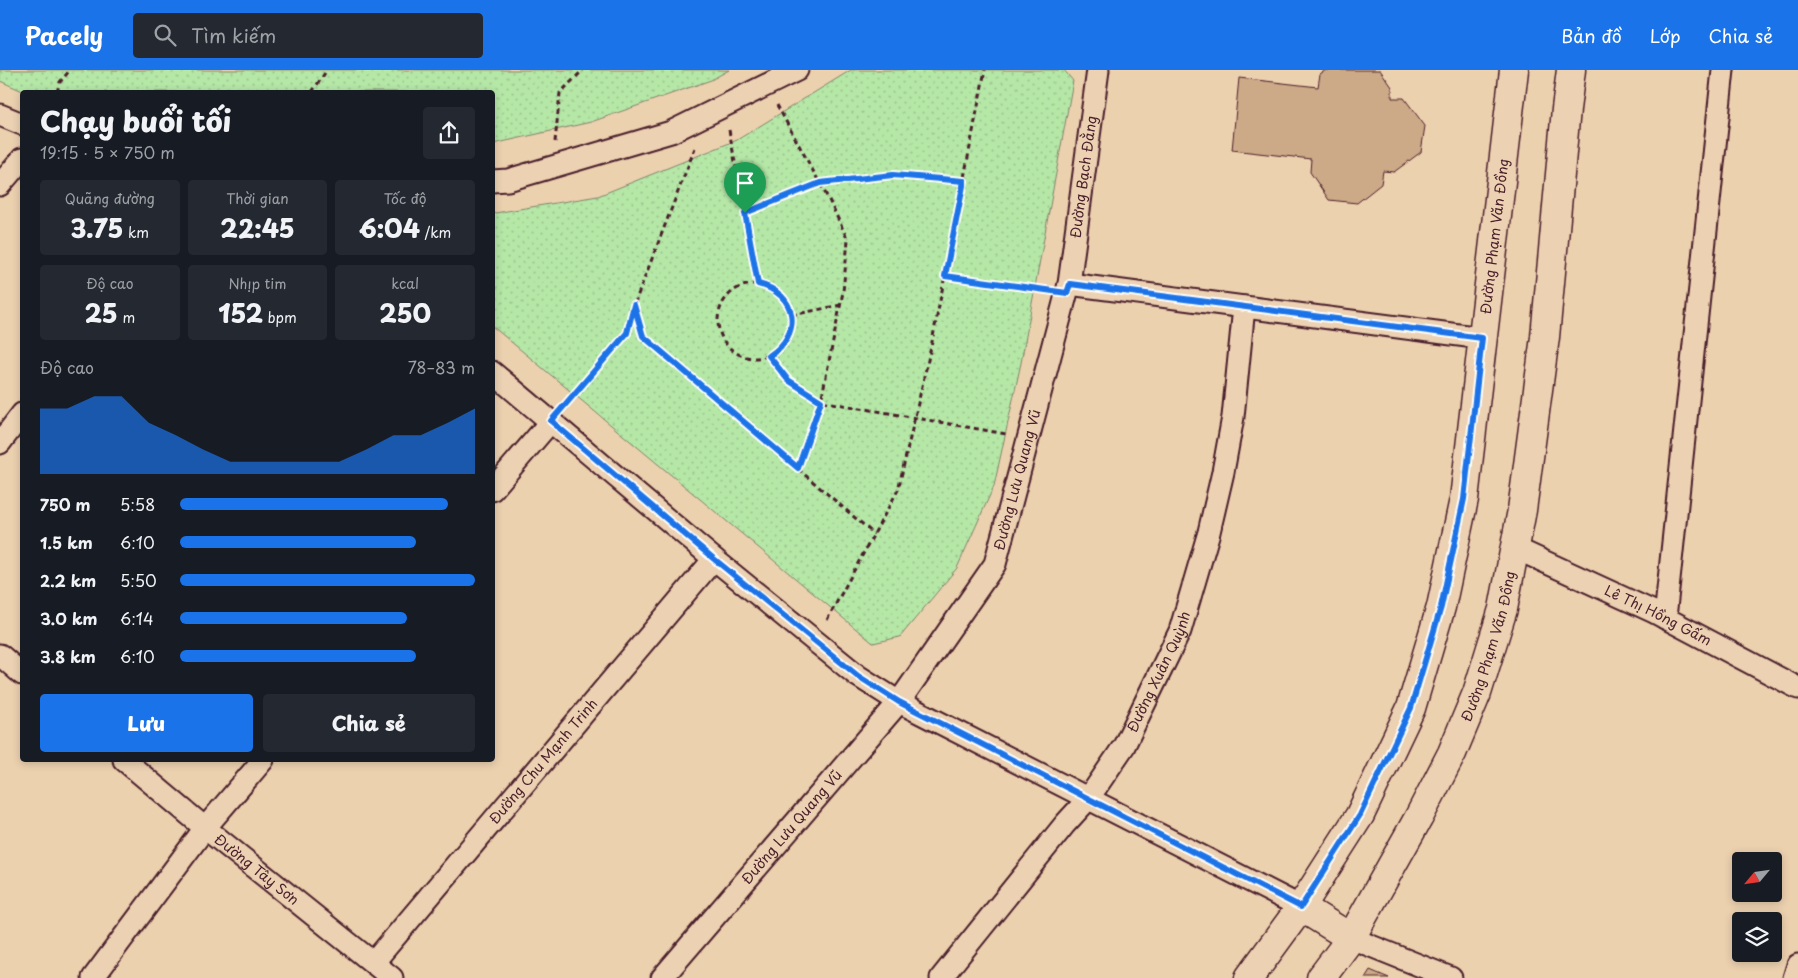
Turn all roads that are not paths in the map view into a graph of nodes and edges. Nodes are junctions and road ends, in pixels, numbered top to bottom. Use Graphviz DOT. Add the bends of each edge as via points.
graph roads {
  1 [pos="797,70"];
  2 [pos="1098,70"];
  3 [pos="1514,70"];
  4 [pos="1571,70"];
  5 [pos="1723,70"];
  6 [pos="0,115"];
  7 [pos="20,123"];
  8 [pos="20,160"];
  9 [pos="495,181"];
  10 [pos="0,185"];
  11 [pos="1068,289"];
  12 [pos="1244,307"];
  13 [pos="1482,338"];
  14 [pos="495,374"];
  15 [pos="20,417"];
  16 [pos="551,421"];
  17 [pos="0,443"];
  18 [pos="495,486"];
  19 [pos="1515,548"];
  20 [pos="714,559"];
  21 [pos="1665,618"];
  22 [pos="0,655"];
  23 [pos="20,672"];
  24 [pos="1798,688"];
  25 [pos="899,702"];
  26 [pos="126,762"];
  27 [pos="261,762"];
  28 [pos="1088,799"];
  29 [pos="205,828"];
  30 [pos="1301,907"];
  31 [pos="1351,938"];
  32 [pos="373,963"];
  33 [pos="1798,965"];
  34 [pos="93,978"];
  35 [pos="392,978"];
  36 [pos="662,978"];
  37 [pos="940,978"];
  38 [pos="1249,978"];
  39 [pos="1321,978"];
  40 [pos="1451,978"];
  41 [pos="1794,978"];
  1 -- 9 [label="street" via="671,132 508,180"];
  2 -- 11 [label="street, Đường Bạch Đằng"];
  3 -- 13 [label="main road, Đường Phạm Văn Đồng"];
  4 -- 19 [label="main road, Đường Phạm Văn Đồng" via="1545,337"];
  5 -- 21 [label="street"];
  6 -- 7 [label="street"];
  8 -- 10 [label="street"];
  11 -- 12 [label="street"];
  11 -- 25 [label="street, Đường Lưu Quang Vũ" via="995,564"];
  12 -- 13 [label="street"];
  12 -- 28 [label="street, Đường Xuân Quỳnh" via="1233,417 1223,472 1180,632 1124,746"];
  13 -- 30 [label="main road, Đường Phạm Văn Đồng" via="1464,499 1441,607 1411,708 1360,815"];
  14 -- 16 [label="street"];
  15 -- 17 [label="street"];
  16 -- 18 [label="street"];
  16 -- 20 [label="street"];
  19 -- 21 [label="street, Lê Thị Hồng Gấm"];
  19 -- 31 [label="main road, Đường Phạm Văn Đồng" via="1503,609 1477,693 1452,754"];
  20 -- 25 [label="street" via="858,676"];
  20 -- 32 [label="street, Đường Chu Mạnh Trinh"];
  21 -- 24 [label="street, Lê Thị Hồng Gấm"];
  22 -- 23 [label="street"];
  25 -- 28 [label="street"];
  25 -- 36 [label="street, Đường Lưu Quang Vũ"];
  26 -- 29 [label="street, Đường Tây Sơn"];
  27 -- 29 [label="street"];
  28 -- 30 [label="street"];
  28 -- 37 [label="street, Đường Xuân Quỳnh"];
  29 -- 32 [label="street, Đường Tây Sơn"];
  29 -- 34 [label="street"];
  30 -- 31 [label="main road"];
  30 -- 38 [label="main road, Đường Phạm Văn Đồng"];
  31 -- 39 [label="main road, Đường Phạm Văn Đồng"];
  31 -- 40 [label="street"];
  32 -- 35 [label="street, Đường Tây Sơn"];
  33 -- 41 [label="street"];
}
